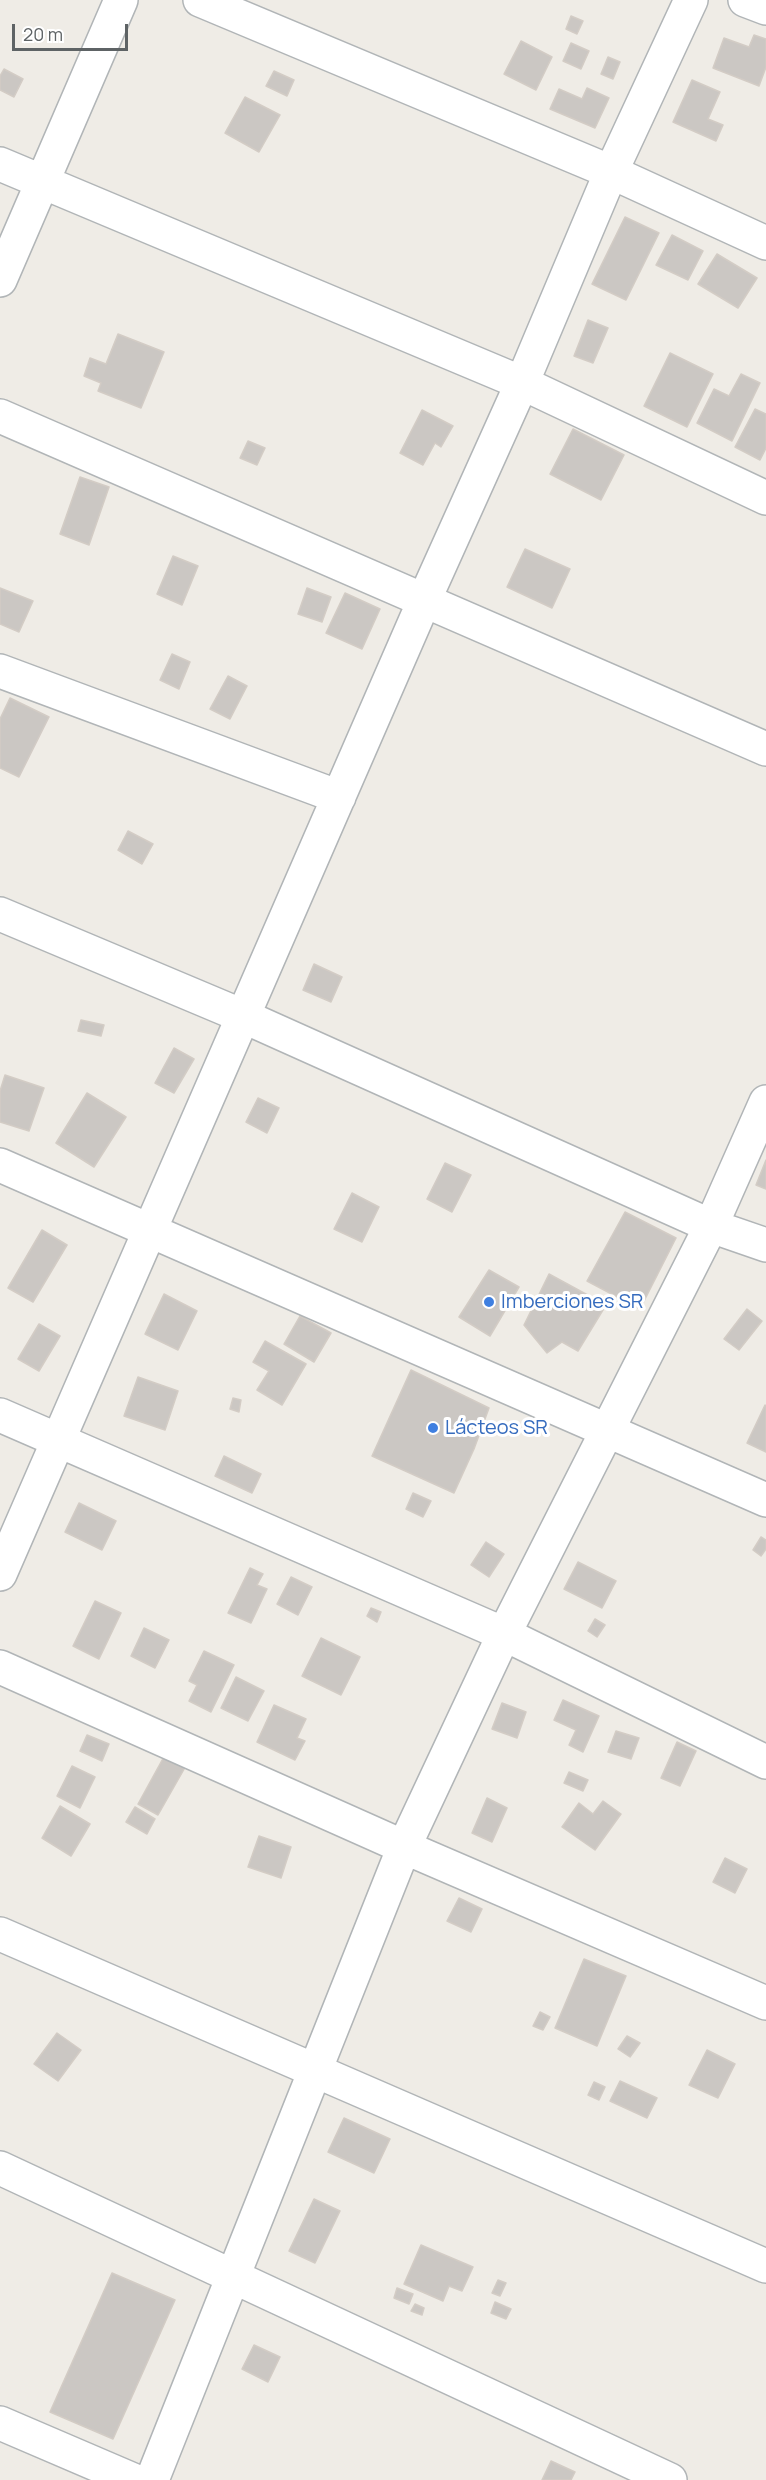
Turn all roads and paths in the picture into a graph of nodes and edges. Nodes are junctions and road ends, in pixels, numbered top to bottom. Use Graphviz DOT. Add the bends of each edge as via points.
graph roads {
  1 [pos="121,0"];
  2 [pos="200,0"];
  3 [pos="691,0"];
  4 [pos="745,0"];
  5 [pos="766,8"];
  6 [pos="0,164"];
  7 [pos="611,172"];
  8 [pos="43,181"];
  9 [pos="766,243"];
  10 [pos="0,280"];
  11 [pos="522,383"];
  12 [pos="0,417"];
  13 [pos="766,498"];
  14 [pos="425,601"];
  15 [pos="0,671"];
  16 [pos="766,749"];
  17 [pos="339,797"];
  18 [pos="0,914"];
  19 [pos="245,1017"];
  20 [pos="766,1102"];
  21 [pos="0,1165"];
  22 [pos="711,1226"];
  23 [pos="151,1230"];
  24 [pos="766,1245"];
  25 [pos="0,1415"];
  26 [pos="607,1431"];
  27 [pos="59,1440"];
  28 [pos="766,1500"];
  29 [pos="0,1574"];
  30 [pos="504,1634"];
  31 [pos="0,1667"];
  32 [pos="766,1762"];
  33 [pos="404,1847"];
  34 [pos="0,1934"];
  35 [pos="766,2003"];
  36 [pos="315,2070"];
  37 [pos="0,2168"];
  38 [pos="766,2266"];
  39 [pos="233,2277"];
  40 [pos="0,2423"];
  41 [pos="132,2480"];
  42 [pos="152,2480"];
  43 [pos="670,2480"];
  1 -- 8 [label="street"];
  2 -- 7 [label="street"];
  3 -- 7 [label="street"];
  4 -- 5 [label="street"];
  6 -- 8 [label="street"];
  7 -- 9 [label="street"];
  7 -- 11 [label="street"];
  8 -- 10 [label="street"];
  8 -- 11 [label="street"];
  11 -- 13 [label="street"];
  11 -- 14 [label="street"];
  12 -- 14 [label="street"];
  14 -- 16 [label="street"];
  14 -- 17 [label="street"];
  15 -- 17 [label="street"];
  17 -- 19 [label="street"];
  18 -- 19 [label="street"];
  19 -- 22 [label="street"];
  19 -- 23 [label="street"];
  20 -- 22 [label="street"];
  21 -- 23 [label="street"];
  22 -- 24 [label="street"];
  22 -- 26 [label="street"];
  23 -- 26 [label="street"];
  23 -- 27 [label="street"];
  25 -- 27 [label="street"];
  26 -- 28 [label="street"];
  26 -- 30 [label="street"];
  27 -- 29 [label="street"];
  27 -- 30 [label="street"];
  30 -- 32 [label="street"];
  30 -- 33 [label="street"];
  31 -- 33 [label="street"];
  33 -- 35 [label="street"];
  33 -- 36 [label="street"];
  34 -- 36 [label="street"];
  36 -- 38 [label="street"];
  36 -- 39 [label="street"];
  37 -- 39 [label="street"];
  39 -- 42 [label="street"];
  39 -- 43 [label="street"];
  40 -- 41 [label="street"];
}
